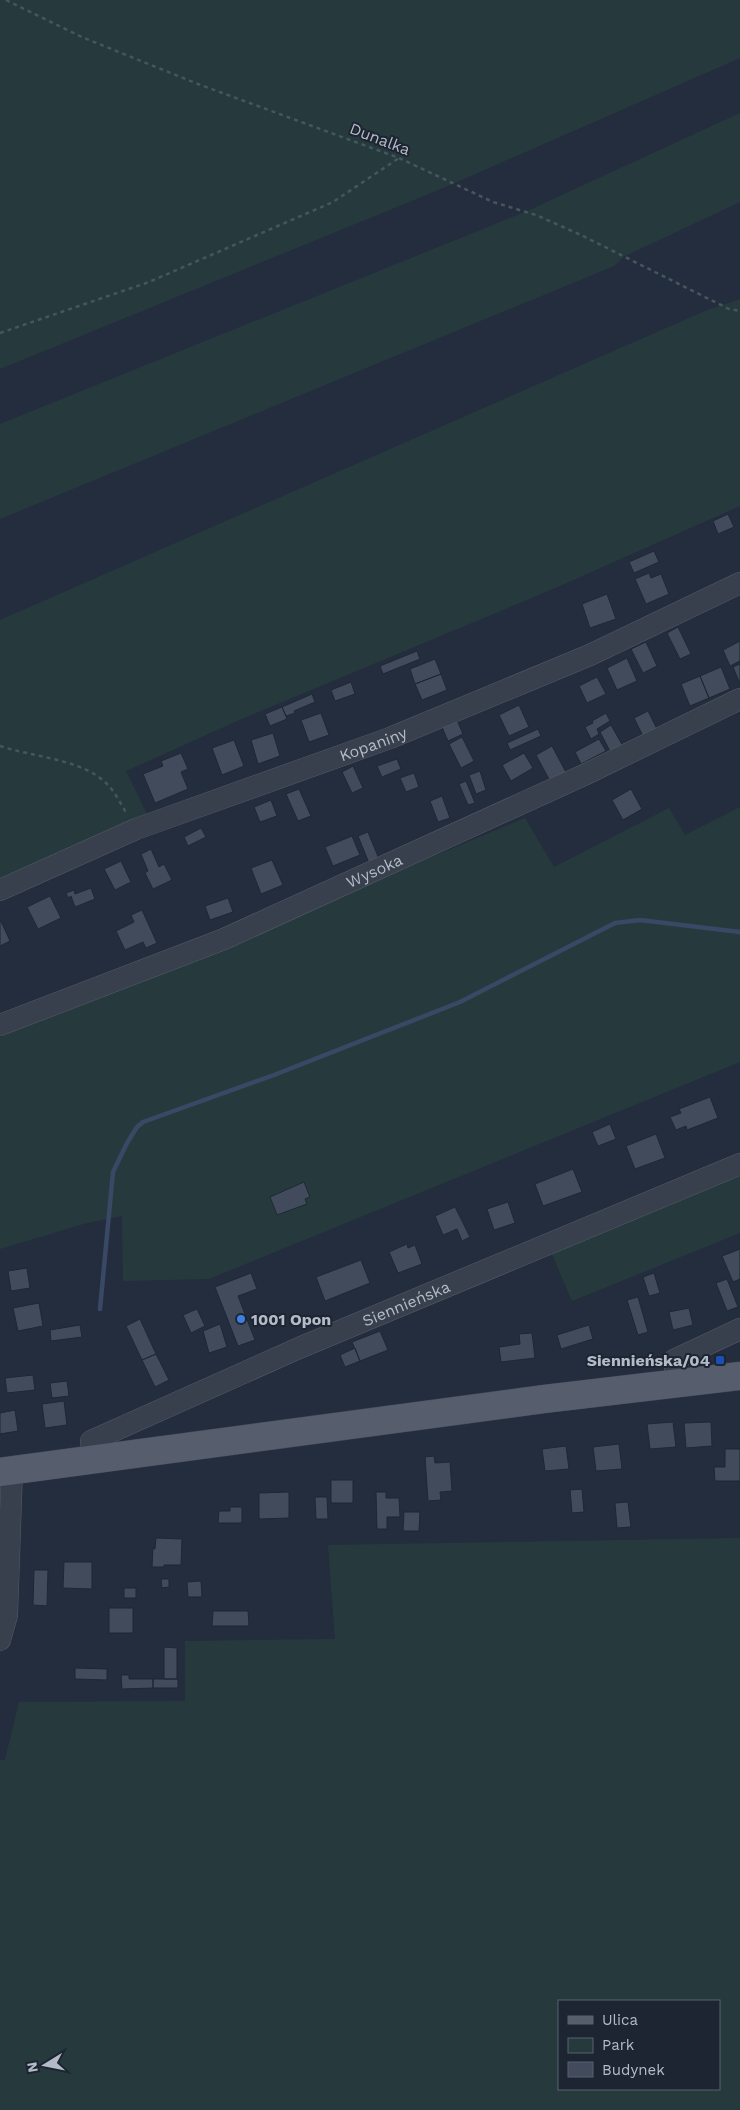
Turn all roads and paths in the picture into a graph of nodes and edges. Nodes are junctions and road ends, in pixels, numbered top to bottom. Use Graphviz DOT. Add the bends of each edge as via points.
graph roads {
  1 [pos="6,0"];
  2 [pos="399,158"];
  3 [pos="740,311"];
  4 [pos="0,333"];
  5 [pos="740,582"];
  6 [pos="740,699"];
  7 [pos="0,746"];
  8 [pos="136,830"];
  9 [pos="0,890"];
  10 [pos="0,1025"];
  11 [pos="740,1164"];
  12 [pos="740,1329"];
  13 [pos="740,1376"];
  14 [pos="677,1382"];
  15 [pos="93,1459"];
  16 [pos="6,1470"];
  17 [pos="0,1640"];
  1 -- 2 [label="path, Dunalka" via="84,38 198,84"];
  2 -- 3 [label="path, Dunalka" via="493,202 536,215 581,235"];
  2 -- 4 [label="path" via="324,206 149,282"];
  5 -- 8 [label="street, Kopaniny" via="590,654 390,738"];
  6 -- 10 [label="street, Wysoka" via="593,771 224,939"];
  7 -- 8 [label="path" via="92,772 108,785"];
  8 -- 9 [label="street, Kopaniny"];
  11 -- 15 [label="street, Siennieńska" via="299,1348 100,1437 92,1441"];
  12 -- 14 [label="street" via="674,1360"];
  13 -- 14 [label="main road"];
  14 -- 15 [label="main road"];
  15 -- 16 [label="main road"];
  16 -- 17 [label="street" via="7,1615"];
}
